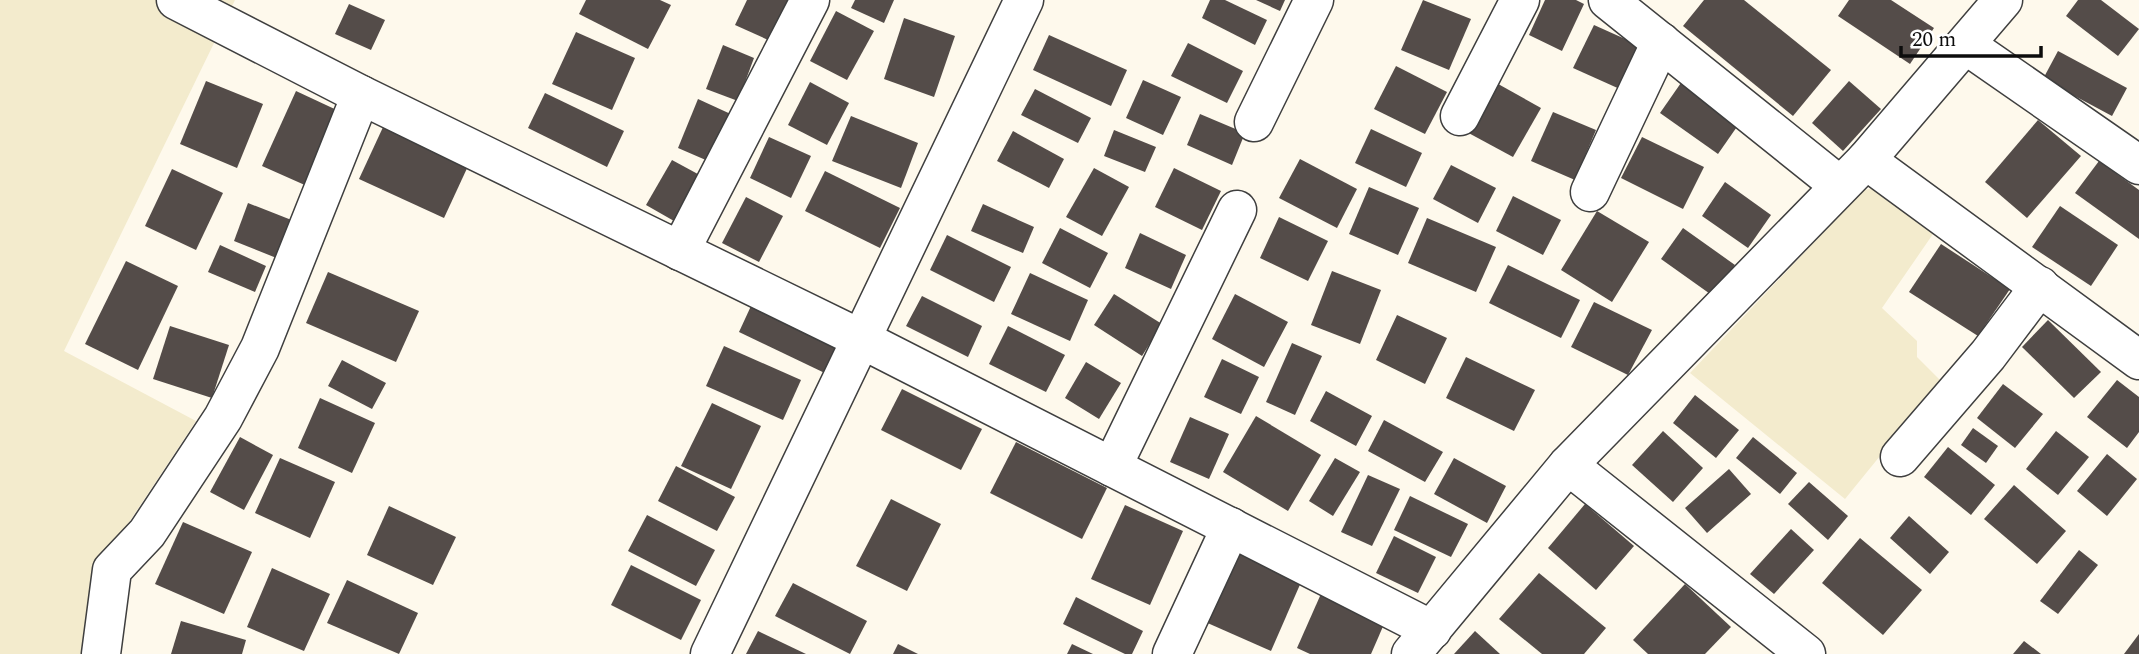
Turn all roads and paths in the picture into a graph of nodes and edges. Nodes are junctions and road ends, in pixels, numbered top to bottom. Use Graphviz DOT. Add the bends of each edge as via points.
graph roads {
  1 [pos="177,0"];
  2 [pos="810,0"];
  3 [pos="1024,0"];
  4 [pos="1314,0"];
  5 [pos="1520,0"];
  6 [pos="1608,0"];
  7 [pos="2003,0"];
  8 [pos="1661,42"];
  9 [pos="1966,45"];
  10 [pos="361,95"];
  11 [pos="1460,116"];
  12 [pos="1254,122"];
  13 [pos="2139,165"];
  14 [pos="1853,173"];
  15 [pos="1590,192"];
  16 [pos="1237,210"];
  17 [pos="680,251"];
  18 [pos="2040,286"];
  19 [pos="863,340"];
  20 [pos="2139,360"];
  21 [pos="1900,457"];
  22 [pos="1568,466"];
  23 [pos="1112,467"];
  24 [pos="1231,527"];
  25 [pos="1422,642"];
  26 [pos="1785,648"];
  27 [pos="101,654"];
  28 [pos="710,654"];
  29 [pos="1172,654"];
  1 -- 10 [label="street"];
  2 -- 17 [label="street"];
  3 -- 19 [label="street"];
  4 -- 12 [label="street"];
  5 -- 11 [label="street"];
  6 -- 8 [label="street"];
  7 -- 9 [label="street"];
  8 -- 14 [label="street"];
  8 -- 15 [label="street"];
  9 -- 13 [label="street"];
  9 -- 14 [label="street"];
  10 -- 17 [label="street"];
  10 -- 27 [label="street" via="260,348 229,407 147,533 112,570"];
  14 -- 18 [label="street"];
  14 -- 22 [label="street"];
  16 -- 23 [label="street"];
  17 -- 19 [label="street"];
  18 -- 20 [label="street"];
  18 -- 21 [label="street"];
  19 -- 23 [label="street"];
  19 -- 28 [label="street"];
  22 -- 25 [label="street"];
  22 -- 26 [label="street"];
  23 -- 24 [label="street"];
  24 -- 25 [label="street"];
  24 -- 29 [label="street"];
}
